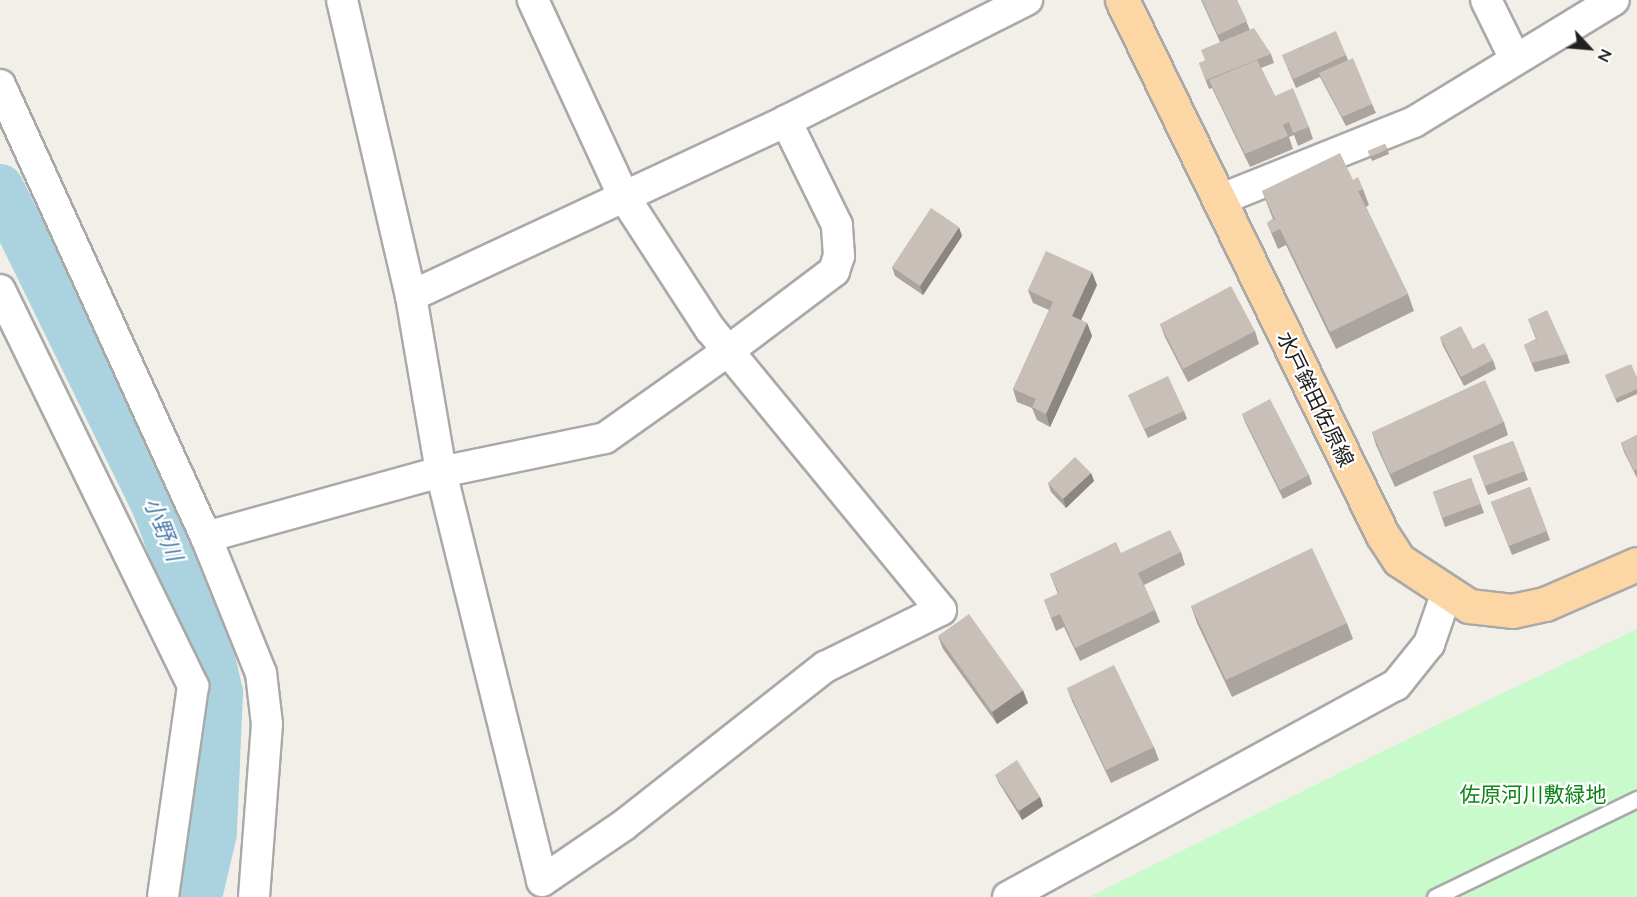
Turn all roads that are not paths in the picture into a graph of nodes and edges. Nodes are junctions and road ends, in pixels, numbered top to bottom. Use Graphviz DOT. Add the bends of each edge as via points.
graph roads {
  1 [pos="342,0"];
  2 [pos="532,0"];
  3 [pos="1027,0"];
  4 [pos="1122,0"];
  5 [pos="1486,0"];
  6 [pos="1614,0"];
  7 [pos="1515,59"];
  8 [pos="0,85"];
  9 [pos="786,121"];
  10 [pos="623,195"];
  11 [pos="1219,200"];
  12 [pos="0,290"];
  13 [pos="411,296"];
  14 [pos="728,351"];
  15 [pos="441,472"];
  16 [pos="206,537"];
  17 [pos="1637,564"];
  18 [pos="1446,595"];
  19 [pos="1637,799"];
  20 [pos="542,889"];
  21 [pos="163,897"];
  22 [pos="254,897"];
  23 [pos="1008,897"];
  24 [pos="1436,897"];
  1 -- 13 [label="street"];
  2 -- 10 [label="street"];
  3 -- 9 [label="street"];
  4 -- 11 [label="main road, 水戸鉾田佐原線"];
  5 -- 7 [label="street"];
  6 -- 7 [label="street"];
  7 -- 11 [label="street" via="1414,122"];
  8 -- 16 [label="street"];
  9 -- 10 [label="street"];
  9 -- 14 [label="street" via="837,225 839,256 834,271"];
  10 -- 13 [label="street"];
  10 -- 14 [label="street"];
  11 -- 18 [label="main road, 水戸鉾田佐原線" via="1382,534 1399,560"];
  12 -- 21 [label="street" via="193,686"];
  13 -- 15 [label="street"];
  14 -- 15 [label="street" via="604,438"];
  14 -- 20 [label="street" via="941,610 825,666"];
  15 -- 16 [label="street"];
  15 -- 20 [label="street"];
  16 -- 22 [label="street" via="261,673 267,724"];
  17 -- 18 [label="main road, 水戸鉾田佐原線" via="1545,604 1512,611 1469,606"];
  18 -- 23 [label="street" via="1430,644 1396,685"];
  19 -- 24 [label="lane"];
}
